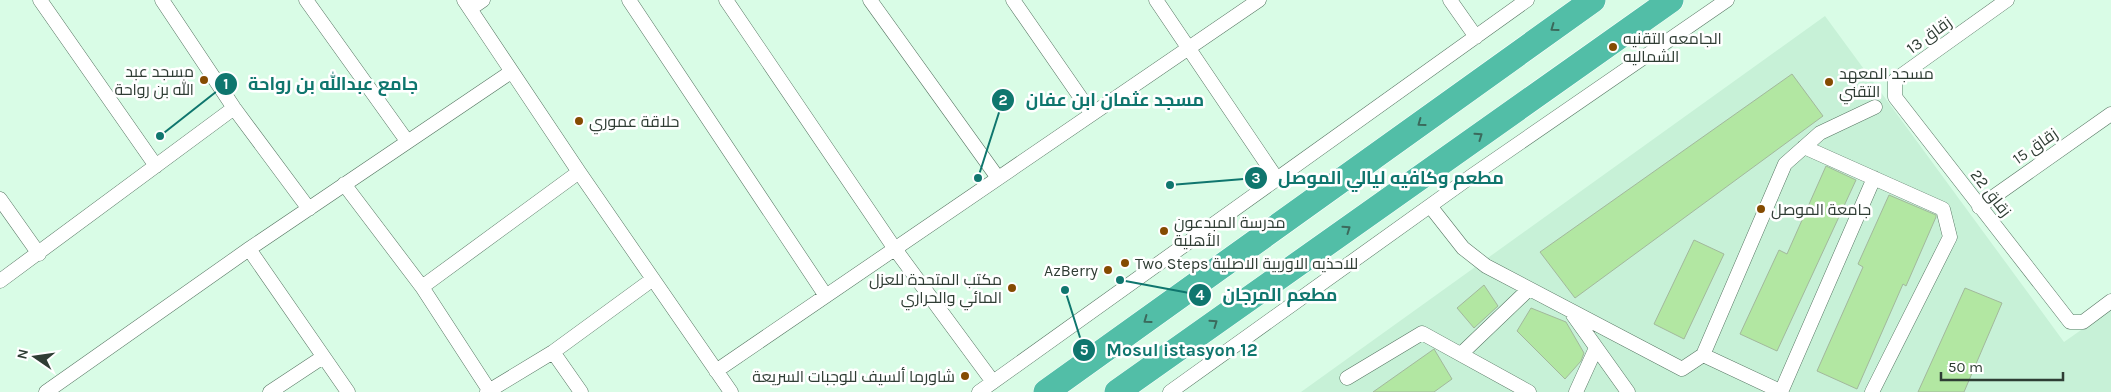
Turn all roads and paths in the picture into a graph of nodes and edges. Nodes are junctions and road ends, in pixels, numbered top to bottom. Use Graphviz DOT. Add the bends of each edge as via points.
graph roads {
  1 [pos="40,0"];
  2 [pos="162,0"];
  3 [pos="306,0"];
  4 [pos="483,0"];
  5 [pos="630,0"];
  6 [pos="726,0"];
  7 [pos="870,0"];
  8 [pos="1013,0"];
  9 [pos="1156,0"];
  10 [pos="1259,0"];
  11 [pos="1450,0"];
  12 [pos="1527,0"];
  13 [pos="1593,0"];
  14 [pos="1671,0"];
  15 [pos="1726,0"];
  16 [pos="2007,0"];
  17 [pos="467,4"];
  18 [pos="1476,37"];
  19 [pos="1189,48"];
  20 [pos="511,72"];
  21 [pos="1895,80"];
  22 [pos="1875,107"];
  23 [pos="234,108"];
  24 [pos="1092,114"];
  25 [pos="2111,114"];
  26 [pos="407,141"];
  27 [pos="1804,148"];
  28 [pos="156,166"];
  29 [pos="579,172"];
  30 [pos="998,178"];
  31 [pos="1874,178"];
  32 [pos="1277,179"];
  33 [pos="344,184"];
  34 [pos="0,199"];
  35 [pos="1430,206"];
  36 [pos="1979,207"];
  37 [pos="309,209"];
  38 [pos="249,249"];
  39 [pos="895,249"];
  40 [pos="38,254"];
  41 [pos="653,279"];
  42 [pos="0,281"];
  43 [pos="422,286"];
  44 [pos="1529,289"];
  45 [pos="826,296"];
  46 [pos="2111,302"];
  47 [pos="1571,312"];
  48 [pos="1596,348"];
  49 [pos="554,352"];
  50 [pos="1461,354"];
  51 [pos="1703,355"];
  52 [pos="323,357"];
  53 [pos="716,371"];
  54 [pos="1347,378"];
  55 [pos="993,382"];
  56 [pos="488,391"];
  57 [pos="46,392"];
  58 [pos="270,392"];
  59 [pos="348,392"];
  60 [pos="581,392"];
  61 [pos="732,392"];
  62 [pos="979,392"];
  63 [pos="1046,392"];
  64 [pos="1117,392"];
  65 [pos="1170,392"];
  66 [pos="1530,392"];
  67 [pos="1576,392"];
  68 [pos="1628,392"];
  69 [pos="1781,392"];
  70 [pos="1872,392"];
  1 -- 28 [label="street"];
  2 -- 23 [label="street"];
  3 -- 26 [label="street"];
  4 -- 17 [label="street"];
  5 -- 45 [label="street"];
  6 -- 39 [label="street"];
  7 -- 30 [label="street"];
  8 -- 24 [label="street"];
  9 -- 19 [label="street"];
  10 -- 19 [label="street"];
  11 -- 18 [label="street"];
  12 -- 18 [label="street"];
  13 -- 63 [label="highway, one-way"];
  64 -- 14 [label="highway, one-way"];
  15 -- 35 [label="street"];
  16 -- 21 [label="street, زقاق 13"];
  17 -- 20 [label="street"];
  18 -- 32 [label="street"];
  19 -- 24 [label="street"];
  19 -- 32 [label="street"];
  20 -- 26 [label="street"];
  20 -- 29 [label="street"];
  21 -- 36 [label="street, زقاق 22" via="1895,97"];
  22 -- 27 [label="street" via="1820,134"];
  23 -- 28 [label="street"];
  23 -- 37 [label="street"];
  24 -- 30 [label="street"];
  25 -- 36 [label="street, زقاق 15"];
  26 -- 33 [label="street"];
  27 -- 31 [label="street"];
  27 -- 51 [label="street" via="1785,164"];
  28 -- 40 [label="street"];
  29 -- 41 [label="street"];
  29 -- 43 [label="street"];
  30 -- 39 [label="street"];
  31 -- 69 [label="street"];
  31 -- 70 [label="street" via="1943,209 1950,236"];
  32 -- 55 [label="street"];
  33 -- 37 [label="street"];
  33 -- 43 [label="street"];
  34 -- 40 [label="street"];
  35 -- 44 [label="street" via="1471,255"];
  35 -- 65 [label="street"];
  36 -- 46 [label="street, زقاق 22" via="2070,322 2083,322"];
  37 -- 38 [label="street"];
  38 -- 52 [label="street"];
  38 -- 57 [label="street"];
  39 -- 45 [label="street"];
  39 -- 55 [label="street"];
  40 -- 42 [label="street"];
  41 -- 49 [label="street"];
  41 -- 53 [label="street"];
  43 -- 56 [label="street"];
  44 -- 47 [label="street"];
  44 -- 50 [label="street"];
  45 -- 53 [label="street"];
  47 -- 48 [label="street"];
  47 -- 51 [label="street" via="1682,369"];
  48 -- 67 [label="street"];
  48 -- 68 [label="street"];
  49 -- 56 [label="street"];
  49 -- 60 [label="street"];
  50 -- 54 [label="street" via="1422,333"];
  50 -- 66 [label="street"];
  51 -- 69 [label="street"];
  52 -- 58 [label="street"];
  52 -- 59 [label="street"];
  53 -- 61 [label="street"];
  55 -- 62 [label="street"];
}
